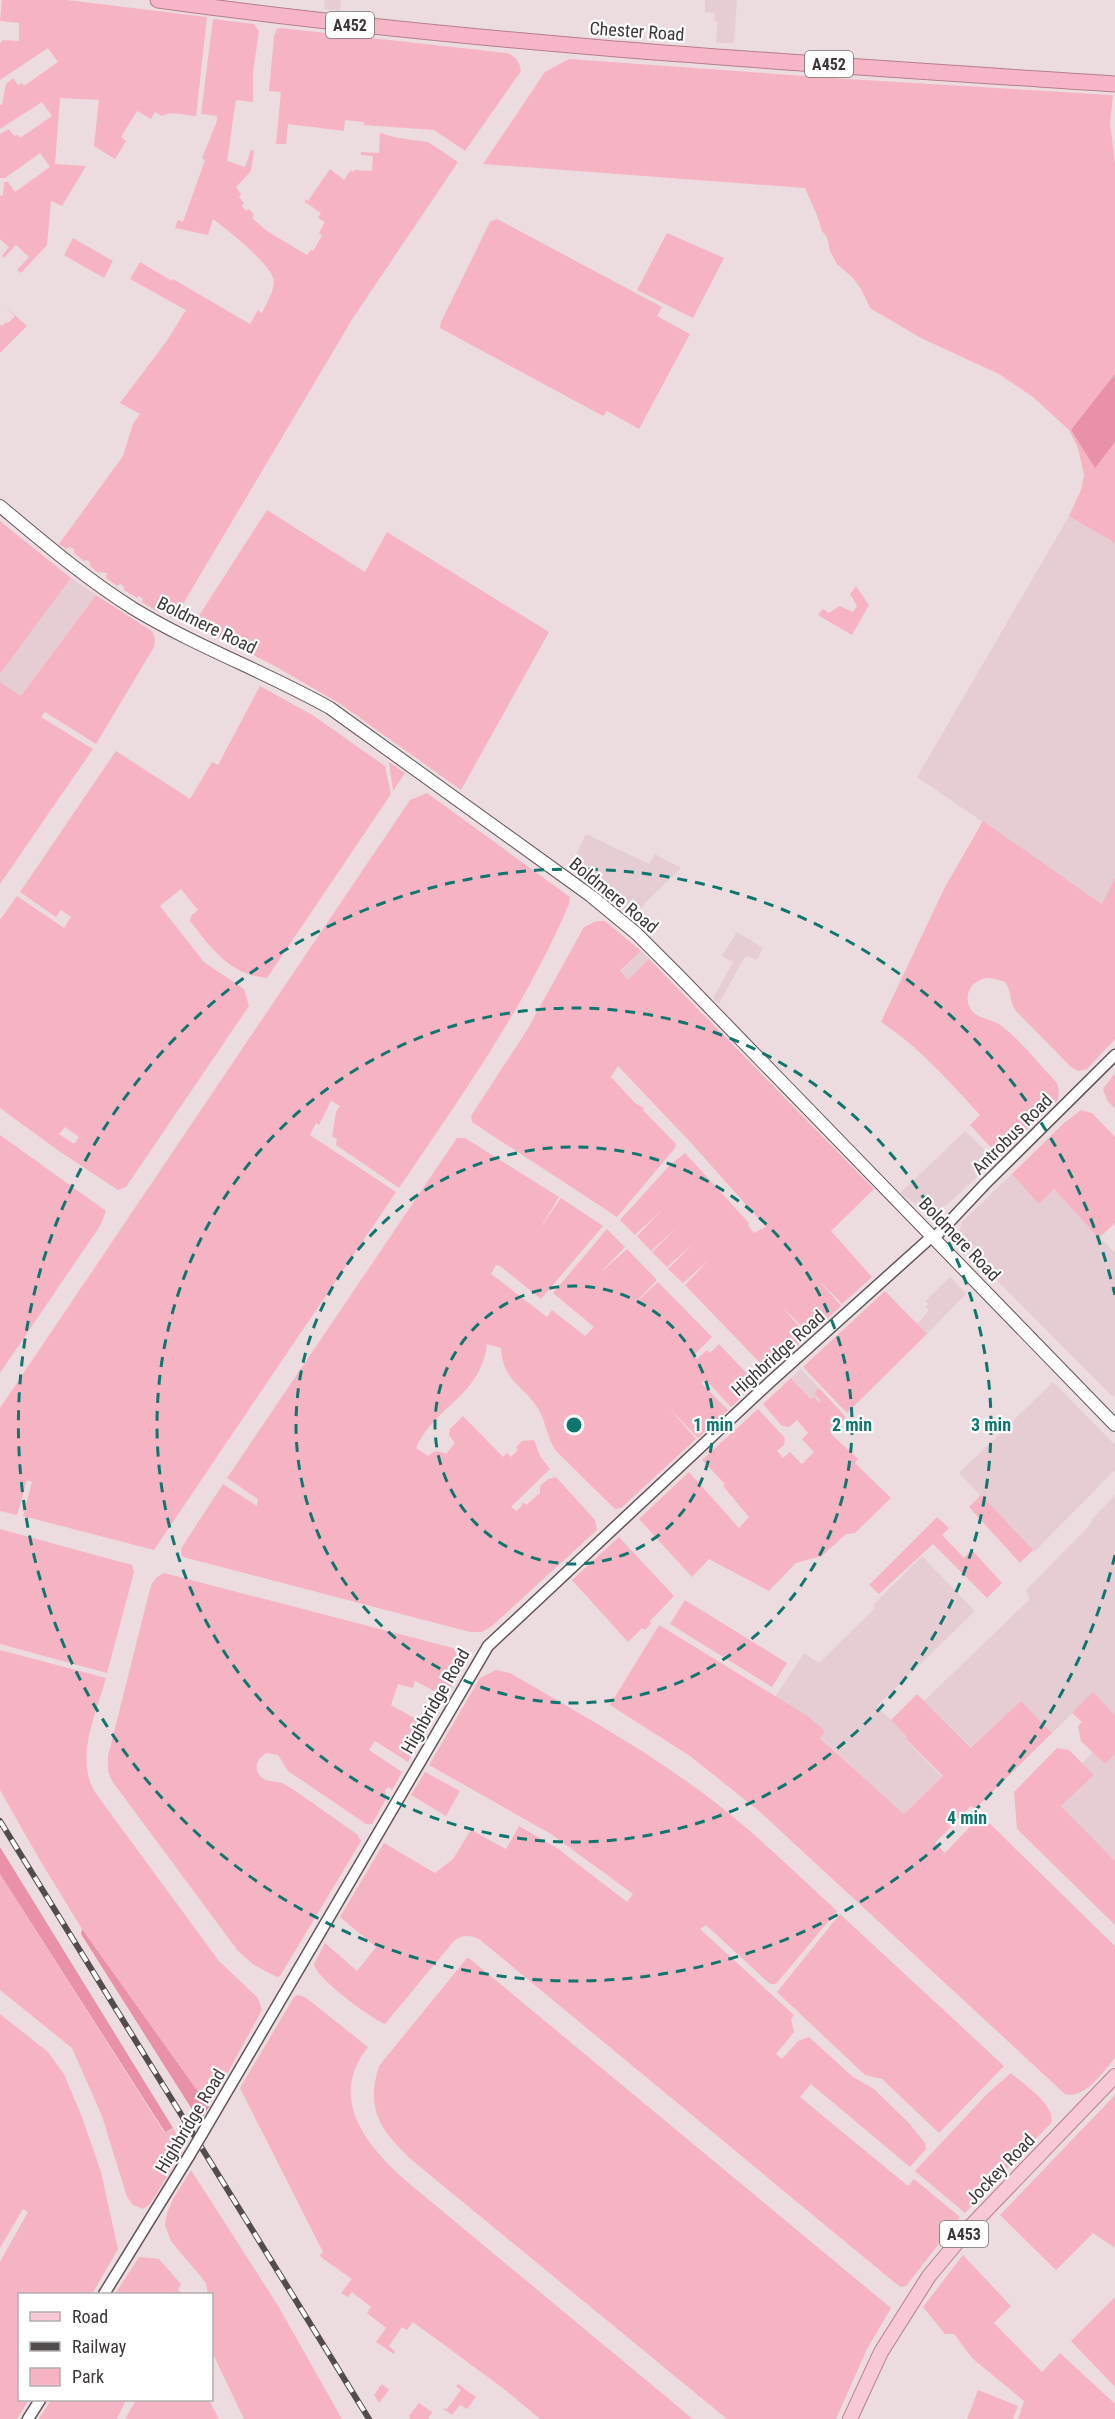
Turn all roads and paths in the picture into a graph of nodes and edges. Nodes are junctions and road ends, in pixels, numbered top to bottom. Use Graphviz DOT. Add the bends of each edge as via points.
graph roads {
  1 [pos="158,0"];
  2 [pos="1115,84"];
  3 [pos="0,506"];
  4 [pos="1115,1055"];
  5 [pos="933,1237"];
  6 [pos="1115,1425"];
  7 [pos="1115,2076"];
  8 [pos="105,2293"];
  9 [pos="39,2401"];
  10 [pos="28,2419"];
  11 [pos="850,2419"];
  1 -- 2 [label="highway, Chester Road / A452" via="532,43"];
  3 -- 5 [label="main road, Boldmere Road" via="84,576 136,610 330,708 591,896 637,934"];
  4 -- 5 [label="street, Antrobus Road"];
  5 -- 6 [label="main road, Boldmere Road"];
  5 -- 8 [label="street, Highbridge Road, bridge" via="769,1383 488,1646"];
  7 -- 11 [label="main road, Jockey Road / A453" via="969,2228 929,2276 880,2352"];
  9 -- 10 [label="street"];
}
